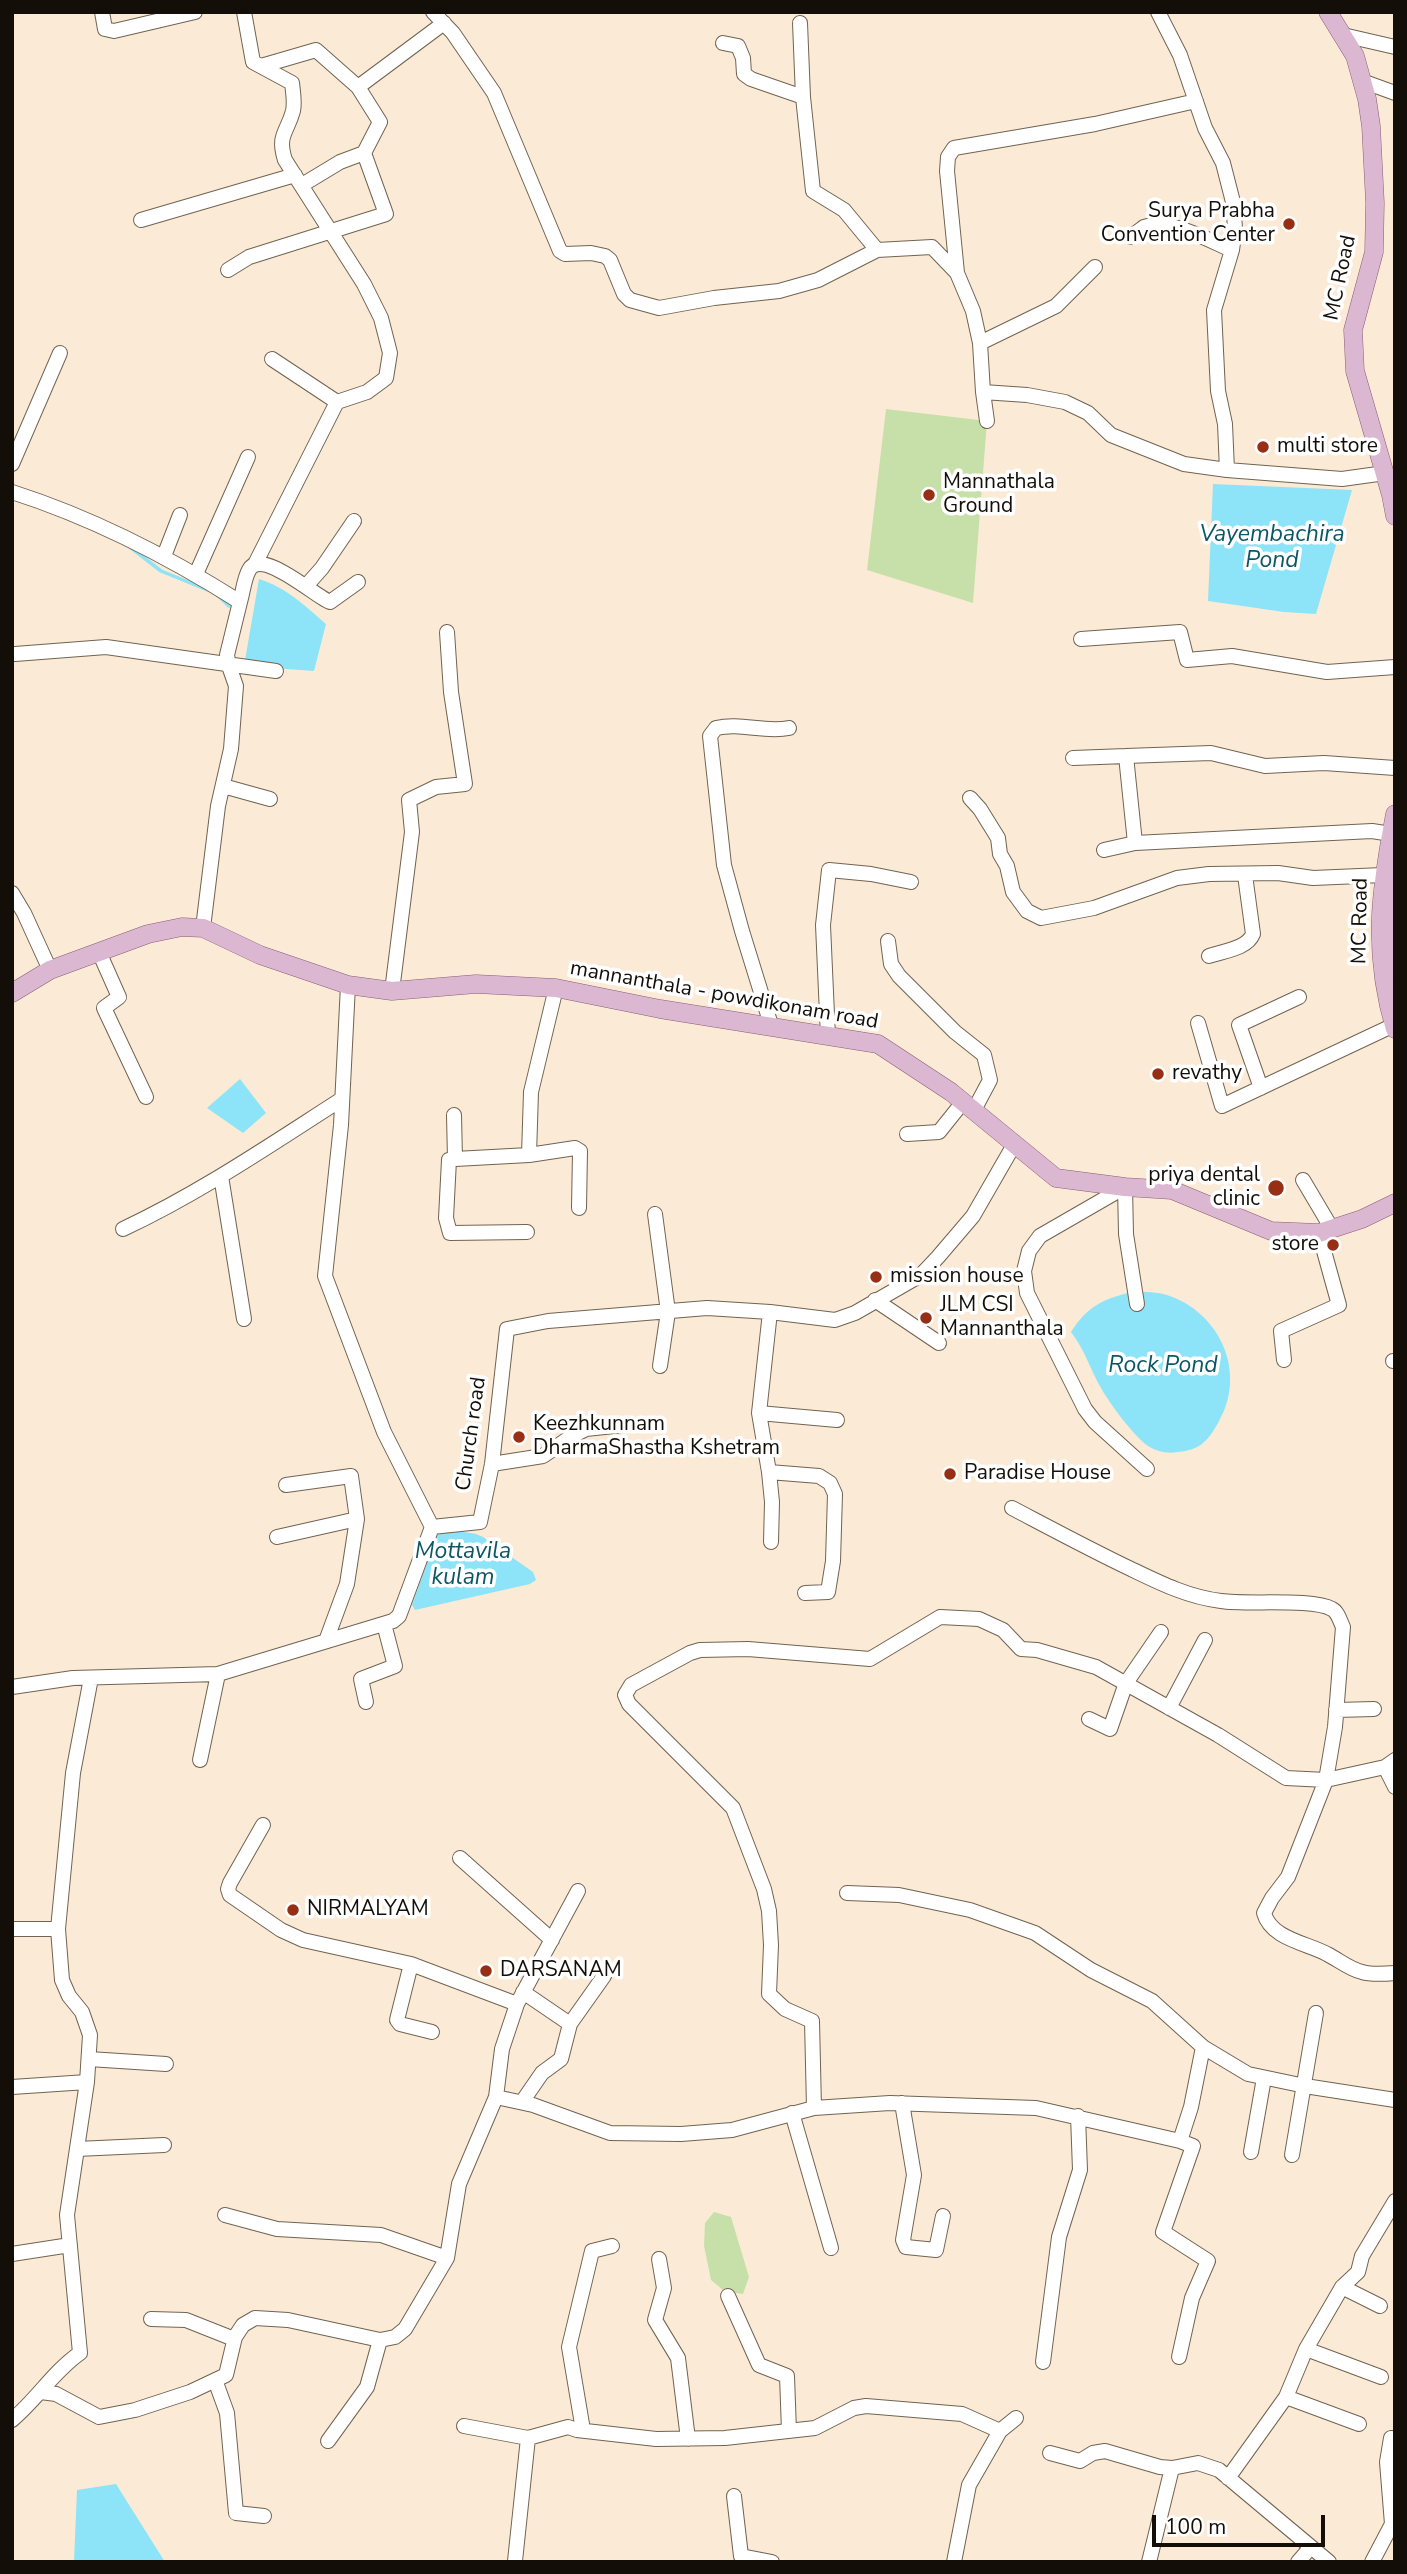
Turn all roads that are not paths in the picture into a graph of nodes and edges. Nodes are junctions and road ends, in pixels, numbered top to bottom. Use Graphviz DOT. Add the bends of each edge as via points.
graph roads {
  1 [pos="102,12"];
  2 [pos="195,12"];
  3 [pos="244,12"];
  4 [pos="433,12"];
  5 [pos="1158,12"];
  6 [pos="1328,12"];
  7 [pos="444,23"];
  8 [pos="800,23"];
  9 [pos="1343,35"];
  10 [pos="723,43"];
  11 [pos="1395,47"];
  12 [pos="261,66"];
  13 [pos="1362,81"];
  14 [pos="358,87"];
  15 [pos="1395,93"];
  16 [pos="803,97"];
  17 [pos="1196,101"];
  18 [pos="365,153"];
  19 [pos="298,180"];
  20 [pos="141,220"];
  21 [pos="330,231"];
  22 [pos="1130,237"];
  23 [pos="877,250"];
  24 [pos="1232,250"];
  25 [pos="1095,267"];
  26 [pos="228,270"];
  27 [pos="957,273"];
  28 [pos="980,343"];
  29 [pos="60,353"];
  30 [pos="272,359"];
  31 [pos="983,392"];
  32 [pos="337,402"];
  33 [pos="988,421"];
  34 [pos="248,457"];
  35 [pos="12,464"];
  36 [pos="1227,470"];
  37 [pos="1385,473"];
  38 [pos="12,492"];
  39 [pos="180,515"];
  40 [pos="1395,516"];
  41 [pos="354,521"];
  42 [pos="164,556"];
  43 [pos="255,564"];
  44 [pos="196,574"];
  45 [pos="358,582"];
  46 [pos="306,586"];
  47 [pos="240,602"];
  48 [pos="447,632"];
  49 [pos="1081,639"];
  50 [pos="15,654"];
  51 [pos="229,666"];
  52 [pos="1395,667"];
  53 [pos="276,671"];
  54 [pos="789,728"];
  55 [pos="1126,755"];
  56 [pos="1073,758"];
  57 [pos="1395,768"];
  58 [pos="223,786"];
  59 [pos="970,798"];
  60 [pos="270,799"];
  61 [pos="1395,814"];
  62 [pos="1391,834"];
  63 [pos="1135,843"];
  64 [pos="1104,850"];
  65 [pos="1245,875"];
  66 [pos="1383,875"];
  67 [pos="911,883"];
  68 [pos="1395,890"];
  69 [pos="12,893"];
  70 [pos="203,928"];
  71 [pos="888,941"];
  72 [pos="99,952"];
  73 [pos="1209,956"];
  74 [pos="1395,968"];
  75 [pos="50,970"];
  76 [pos="348,985"];
  77 [pos="556,988"];
  78 [pos="392,991"];
  79 [pos="12,993"];
  80 [pos="1299,997"];
  81 [pos="1198,1023"];
  82 [pos="1394,1027"];
  83 [pos="772,1028"];
  84 [pos="828,1037"];
  85 [pos="1261,1088"];
  86 [pos="146,1097"];
  87 [pos="342,1099"];
  88 [pos="969,1106"];
  89 [pos="454,1115"];
  90 [pos="907,1134"];
  91 [pos="1015,1143"];
  92 [pos="529,1155"];
  93 [pos="455,1159"];
  94 [pos="221,1175"];
  95 [pos="1303,1180"];
  96 [pos="1125,1187"];
  97 [pos="1395,1203"];
  98 [pos="579,1208"];
  99 [pos="655,1214"];
  100 [pos="123,1228"];
  101 [pos="1325,1231"];
  102 [pos="527,1232"];
  103 [pos="875,1300"];
  104 [pos="1138,1304"];
  105 [pos="668,1312"];
  106 [pos="770,1312"];
  107 [pos="244,1319"];
  108 [pos="939,1343"];
  109 [pos="1284,1360"];
  110 [pos="660,1366"];
  111 [pos="759,1413"];
  112 [pos="836,1420"];
  113 [pos="623,1425"];
  114 [pos="492,1464"];
  115 [pos="1147,1469"];
  116 [pos="769,1472"];
  117 [pos="286,1485"];
  118 [pos="1012,1508"];
  119 [pos="357,1519"];
  120 [pos="432,1527"];
  121 [pos="277,1536"];
  122 [pos="771,1542"];
  123 [pos="805,1593"];
  124 [pos="384,1624"];
  125 [pos="1161,1632"];
  126 [pos="1205,1640"];
  127 [pos="326,1641"];
  128 [pos="218,1674"];
  129 [pos="91,1678"];
  130 [pos="1126,1683"];
  131 [pos="12,1688"];
  132 [pos="366,1702"];
  133 [pos="1169,1707"];
  134 [pos="1374,1709"];
  135 [pos="1336,1710"];
  136 [pos="1089,1719"];
  137 [pos="200,1760"];
  138 [pos="1390,1763"];
  139 [pos="1326,1780"];
  140 [pos="1395,1787"];
  141 [pos="263,1825"];
  142 [pos="460,1858"];
  143 [pos="578,1891"];
  144 [pos="847,1893"];
  145 [pos="12,1929"];
  146 [pos="58,1929"];
  147 [pos="552,1940"];
  148 [pos="411,1965"];
  149 [pos="1395,1973"];
  150 [pos="604,1976"];
  151 [pos="520,1998"];
  152 [pos="1317,2013"];
  153 [pos="570,2024"];
  154 [pos="432,2032"];
  155 [pos="1203,2047"];
  156 [pos="89,2059"];
  157 [pos="166,2064"];
  158 [pos="1264,2078"];
  159 [pos="87,2082"];
  160 [pos="1305,2086"];
  161 [pos="12,2087"];
  162 [pos="496,2097"];
  163 [pos="1395,2100"];
  164 [pos="522,2102"];
  165 [pos="902,2104"];
  166 [pos="814,2108"];
  167 [pos="792,2113"];
  168 [pos="1078,2116"];
  169 [pos="1180,2141"];
  170 [pos="163,2145"];
  171 [pos="77,2149"];
  172 [pos="1251,2152"];
  173 [pos="1293,2155"];
  174 [pos="1395,2201"];
  175 [pos="225,2215"];
  176 [pos="943,2216"];
  177 [pos="71,2245"];
  178 [pos="612,2246"];
  179 [pos="831,2248"];
  180 [pos="12,2254"];
  181 [pos="447,2258"];
  182 [pos="659,2259"];
  183 [pos="1342,2287"];
  184 [pos="727,2296"];
  185 [pos="1381,2306"];
  186 [pos="151,2319"];
  187 [pos="234,2339"];
  188 [pos="380,2340"];
  189 [pos="1306,2349"];
  190 [pos="1179,2357"];
  191 [pos="1043,2362"];
  192 [pos="1381,2377"];
  193 [pos="215,2380"];
  194 [pos="41,2392"];
  195 [pos="1286,2397"];
  196 [pos="1016,2418"];
  197 [pos="12,2420"];
  198 [pos="1359,2424"];
  199 [pos="464,2426"];
  200 [pos="583,2430"];
  201 [pos="789,2431"];
  202 [pos="1000,2431"];
  203 [pos="528,2438"];
  204 [pos="1391,2438"];
  205 [pos="688,2439"];
  206 [pos="328,2441"];
  207 [pos="1050,2453"];
  208 [pos="1172,2468"];
  209 [pos="1228,2477"];
  210 [pos="734,2496"];
  211 [pos="264,2516"];
  212 [pos="1311,2547"];
  213 [pos="515,2561"];
  214 [pos="772,2562"];
  215 [pos="954,2562"];
  216 [pos="1149,2562"];
  217 [pos="1298,2562"];
  218 [pos="1329,2562"];
  219 [pos="1372,2562"];
  1 -- 2 [label="street" via="106,29 114,32"];
  3 -- 12 [label="street" via="250,55"];
  4 -- 7 [label="street"];
  5 -- 17 [label="street"];
  6 -- 9 [label="main road, MC Road"];
  7 -- 14 [label="street"];
  7 -- 23 [label="street" via="494,93 559,251 605,256 630,300 659,308 779,291 818,281"];
  8 -- 16 [label="street"];
  9 -- 11 [label="street"];
  9 -- 13 [label="main road, MC Road"];
  10 -- 16 [label="street" via="738,46 744,74 751,79"];
  12 -- 14 [label="street" via="316,50"];
  12 -- 19 [label="street" via="292,83 293,110 280,146"];
  13 -- 15 [label="street"];
  13 -- 37 [label="main road, MC Road" via="1371,126 1374,252 1353,330 1353,349 1355,371"];
  14 -- 18 [label="street" via="380,122"];
  16 -- 23 [label="street" via="813,191 844,210"];
  17 -- 24 [label="street" via="1231,191"];
  17 -- 27 [label="street" via="954,148 947,171"];
  18 -- 19 [label="street"];
  18 -- 21 [label="street" via="386,214"];
  19 -- 20 [label="street"];
  19 -- 21 [label="street"];
  21 -- 26 [label="street" via="249,257"];
  21 -- 32 [label="street" via="381,318 390,352 386,378 367,392"];
  22 -- 24 [label="street" via="1160,225 1180,228"];
  23 -- 27 [label="street" via="932,247"];
  24 -- 36 [label="street" via="1214,310"];
  25 -- 28 [label="street" via="1056,306"];
  27 -- 28 [label="street"];
  28 -- 31 [label="street"];
  29 -- 35 [label="street"];
  30 -- 32 [label="street"];
  31 -- 33 [label="street"];
  31 -- 36 [label="street" via="1065,402 1088,413 1111,435 1184,464"];
  32 -- 43 [label="street"];
  34 -- 44 [label="street"];
  36 -- 37 [label="street" via="1342,479"];
  37 -- 40 [label="main road, MC Road"];
  38 -- 42 [label="street" via="55,506"];
  39 -- 42 [label="street"];
  41 -- 46 [label="street"];
  42 -- 44 [label="street"];
  43 -- 46 [label="street" via="264,563"];
  43 -- 47 [label="street"];
  44 -- 47 [label="street"];
  45 -- 46 [label="street" via="330,602"];
  47 -- 51 [label="street" via="227,654"];
  48 -- 78 [label="street" via="465,784 436,787 409,800 412,832"];
  49 -- 52 [label="street" via="1180,632 1187,660 1232,656 1327,672"];
  50 -- 51 [label="street" via="106,647"];
  51 -- 53 [label="street"];
  51 -- 58 [label="street" via="236,686"];
  54 -- 83 [label="street" via="764,731 730,724 716,728 710,736 724,864"];
  55 -- 56 [label="street"];
  55 -- 57 [label="street" via="1211,753 1265,766 1324,763"];
  55 -- 63 [label="street"];
  58 -- 60 [label="street"];
  58 -- 70 [label="street"];
  59 -- 65 [label="street" via="998,838 1013,892 1027,911 1041,918 1094,908 1177,878"];
  61 -- 62 [label="main road, MC Road"];
  62 -- 63 [label="street" via="1372,831"];
  62 -- 66 [label="main road, MC Road"];
  63 -- 64 [label="street"];
  65 -- 66 [label="street"];
  65 -- 73 [label="street" via="1251,940"];
  66 -- 82 [label="main road, MC Road" via="1380,958"];
  67 -- 84 [label="street" via="829,870 823,925"];
  68 -- 74 [label="main road, MC Road" via="1390,951"];
  69 -- 75 [label="street"];
  70 -- 72 [label="main road, mannanthala - powdikonam road" via="166,930"];
  70 -- 76 [label="main road, mannanthala - powdikonam road" via="260,955"];
  71 -- 88 [label="street" via="891,964 899,976 984,1055 990,1080"];
  72 -- 75 [label="main road, mannanthala - powdikonam road"];
  72 -- 86 [label="street" via="119,997 103,1008"];
  75 -- 79 [label="main road, mannanthala - powdikonam road"];
  76 -- 78 [label="main road, mannanthala - powdikonam road"];
  76 -- 87 [label="street"];
  77 -- 78 [label="main road, mannanthala - powdikonam road" via="476,984"];
  77 -- 83 [label="main road, mannanthala - powdikonam road"];
  77 -- 92 [label="street" via="531,1092"];
  80 -- 85 [label="street" via="1240,1025"];
  81 -- 85 [label="street" via="1222,1107"];
  82 -- 85 [label="street"];
  83 -- 84 [label="main road, mannanthala - powdikonam road"];
  84 -- 88 [label="main road, mannanthala - powdikonam road" via="878,1044"];
  87 -- 94 [label="street"];
  87 -- 120 [label="street" via="325,1276 384,1432"];
  88 -- 90 [label="street" via="939,1132"];
  88 -- 91 [label="main road, mannanthala - powdikonam road"];
  89 -- 93 [label="street"];
  91 -- 96 [label="main road, mannanthala - powdikonam road" via="1056,1178"];
  91 -- 103 [label="street, Church road" via="973,1216 939,1257 921,1275"];
  92 -- 93 [label="street"];
  92 -- 98 [label="street" via="580,1151"];
  93 -- 102 [label="street" via="449,1160 446,1218 450,1233"];
  94 -- 100 [label="street" via="160,1212"];
  94 -- 107 [label="street"];
  95 -- 101 [label="street"];
  96 -- 101 [label="main road, mannanthala - powdikonam road" via="1172,1190 1271,1231"];
  96 -- 104 [label="street" via="1126,1234"];
  96 -- 115 [label="street" via="1040,1236 1029,1251 1024,1271 1027,1293 1085,1409"];
  97 -- 101 [label="main road, mannanthala - powdikonam road"];
  99 -- 105 [label="street"];
  101 -- 109 [label="street" via="1339,1305 1281,1331"];
  103 -- 106 [label="street, Church road" via="835,1320"];
  103 -- 108 [label="street"];
  105 -- 106 [label="street, Church road" via="707,1308"];
  105 -- 110 [label="street"];
  105 -- 114 [label="street, Church road" via="507,1329"];
  106 -- 111 [label="street"];
  111 -- 112 [label="street"];
  111 -- 116 [label="street"];
  113 -- 114 [label="street" via="586,1429 543,1456"];
  114 -- 120 [label="street, Church road" via="480,1522"];
  116 -- 122 [label="street"];
  116 -- 123 [label="street" via="819,1476 830,1483 835,1494 828,1592"];
  117 -- 119 [label="street" via="351,1476"];
  118 -- 135 [label="street" via="1168,1587 1225,1602 1332,1609 1343,1627"];
  119 -- 121 [label="street"];
  119 -- 127 [label="street" via="347,1584"];
  120 -- 124 [label="street" via="399,1616"];
  124 -- 127 [label="street"];
  124 -- 132 [label="street" via="396,1666 361,1679"];
  125 -- 130 [label="street"];
  126 -- 133 [label="street"];
  127 -- 128 [label="street"];
  128 -- 129 [label="street"];
  128 -- 137 [label="street"];
  129 -- 131 [label="street"];
  129 -- 146 [label="street" via="73,1773"];
  130 -- 133 [label="street"];
  130 -- 136 [label="street" via="1110,1729"];
  130 -- 166 [label="street" via="1096,1667 1021,1649 1003,1630 979,1619 940,1617 870,1658 700,1650 631,1685 625,1695 629,1704 733,1808 769,1911 769,1994 785,2009 812,2021"];
  133 -- 139 [label="street" via="1286,1778"];
  134 -- 135 [label="street"];
  135 -- 139 [label="street"];
  138 -- 139 [label="street"];
  138 -- 140 [label="street"];
  139 -- 149 [label="street" via="1288,1877 1264,1913 1269,1924 1289,1938 1342,1964 1361,1972"];
  141 -- 148 [label="street" via="230,1883 230,1895 303,1940"];
  142 -- 147 [label="street"];
  143 -- 147 [label="street"];
  144 -- 155 [label="street" via="899,1895 970,1910 1035,1933 1091,1970 1152,2001"];
  145 -- 146 [label="street"];
  146 -- 156 [label="street" via="62,1979 90,2035"];
  147 -- 151 [label="street"];
  148 -- 151 [label="street"];
  148 -- 154 [label="street" via="397,2021"];
  150 -- 153 [label="street"];
  151 -- 153 [label="street"];
  151 -- 162 [label="street" via="502,2049"];
  152 -- 160 [label="street"];
  153 -- 164 [label="street" via="561,2059 542,2073"];
  155 -- 158 [label="street" via="1248,2074"];
  155 -- 169 [label="street"];
  156 -- 157 [label="street"];
  156 -- 159 [label="street"];
  158 -- 160 [label="street"];
  158 -- 172 [label="street"];
  159 -- 161 [label="street"];
  159 -- 171 [label="street"];
  160 -- 163 [label="street"];
  160 -- 173 [label="street"];
  162 -- 164 [label="street"];
  162 -- 181 [label="street" via="460,2184"];
  164 -- 167 [label="street" via="610,2133 732,2130"];
  165 -- 166 [label="street"];
  165 -- 168 [label="street" via="1036,2108"];
  165 -- 176 [label="street" via="914,2175 903,2240 906,2247 936,2250"];
  166 -- 167 [label="street"];
  167 -- 179 [label="street"];
  168 -- 169 [label="street"];
  168 -- 191 [label="street" via="1080,2170 1059,2237"];
  169 -- 190 [label="street" via="1193,2146 1163,2232 1208,2261 1192,2298"];
  170 -- 171 [label="street"];
  171 -- 177 [label="street" via="67,2215"];
  174 -- 183 [label="street" via="1362,2256 1358,2272"];
  175 -- 181 [label="street" via="277,2229 381,2235"];
  177 -- 180 [label="street"];
  177 -- 194 [label="street" via="80,2353 64,2364"];
  178 -- 200 [label="street" via="592,2251 569,2347"];
  181 -- 188 [label="street" via="405,2329"];
  182 -- 205 [label="street" via="664,2288 655,2320 678,2358"];
  183 -- 185 [label="street"];
  183 -- 189 [label="street"];
  184 -- 201 [label="street" via="759,2365 787,2376"];
  186 -- 187 [label="street" via="186,2320"];
  187 -- 188 [label="street" via="243,2325 255,2318 288,2320"];
  187 -- 193 [label="street" via="228,2372"];
  188 -- 206 [label="street" via="367,2387"];
  189 -- 192 [label="street"];
  189 -- 195 [label="street"];
  193 -- 194 [label="street" via="135,2410 99,2417 56,2394"];
  193 -- 211 [label="street" via="227,2413 236,2513"];
  194 -- 197 [label="street"];
  195 -- 198 [label="street"];
  195 -- 209 [label="street"];
  196 -- 202 [label="street"];
  199 -- 203 [label="street"];
  200 -- 203 [label="street" via="568,2427"];
  200 -- 205 [label="street"];
  201 -- 202 [label="street" via="819,2427 866,2406 962,2414"];
  201 -- 205 [label="street"];
  202 -- 215 [label="street" via="969,2484"];
  203 -- 213 [label="street"];
  204 -- 219 [label="street" via="1387,2462 1392,2524"];
  207 -- 208 [label="street" via="1080,2462 1093,2453 1109,2452"];
  208 -- 209 [label="street" via="1198,2463"];
  208 -- 216 [label="street"];
  209 -- 212 [label="street"];
  210 -- 214 [label="street" via="741,2556"];
  212 -- 217 [label="street"];
  212 -- 218 [label="street"];
}
